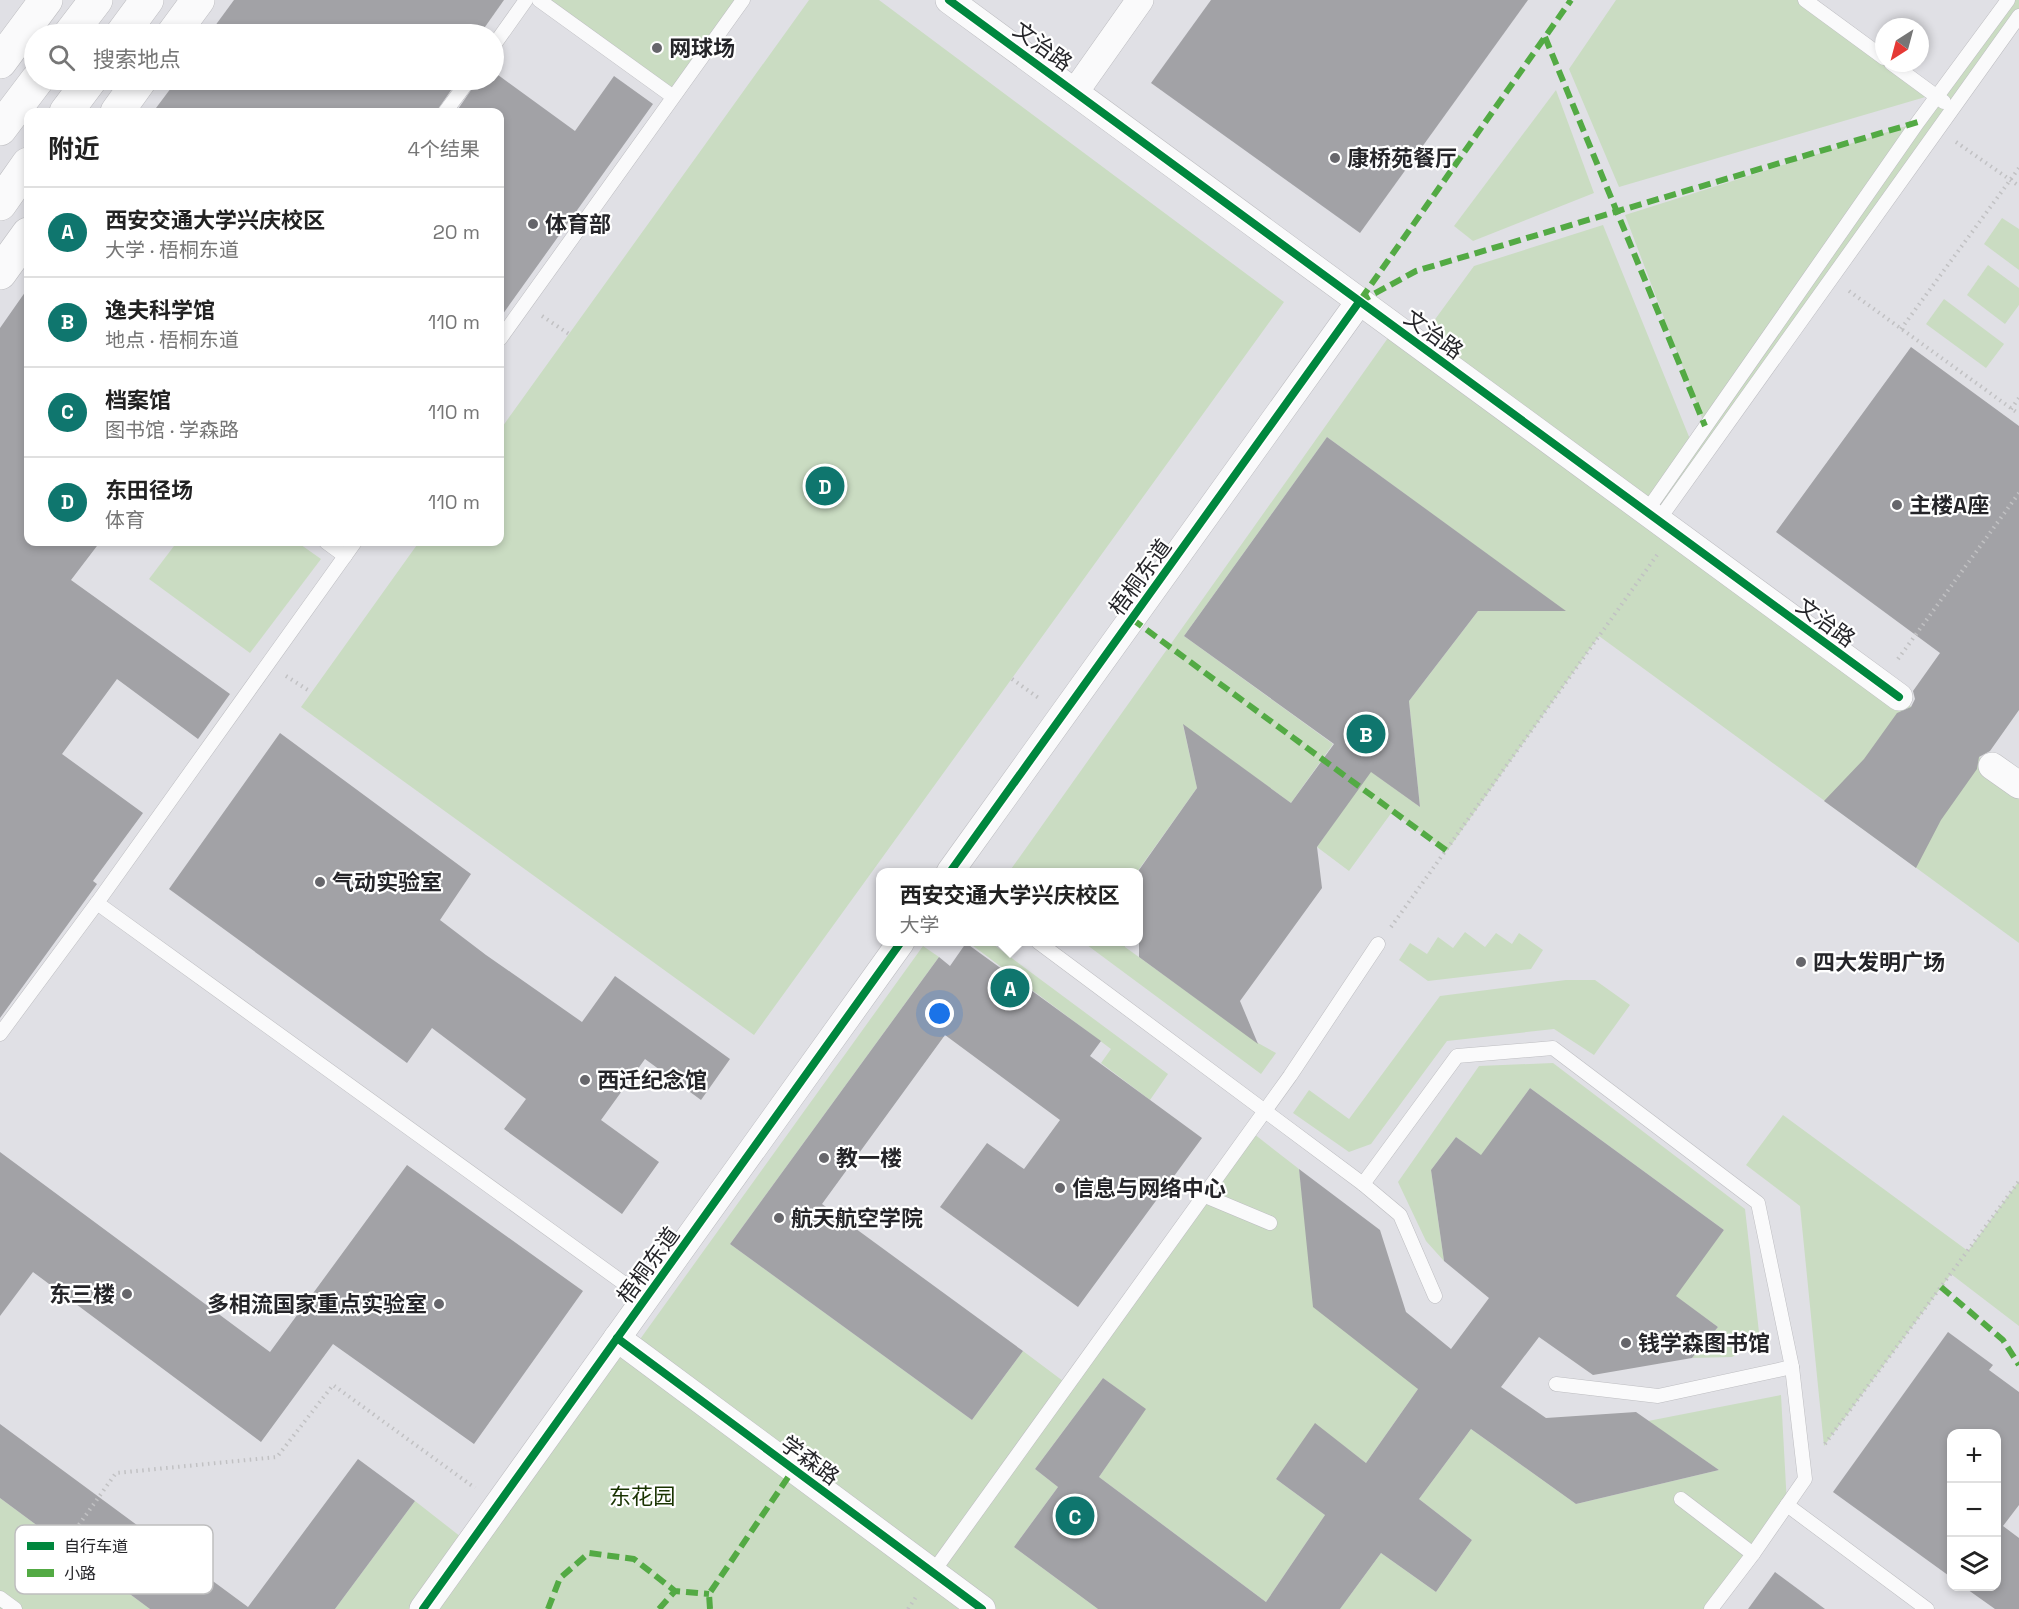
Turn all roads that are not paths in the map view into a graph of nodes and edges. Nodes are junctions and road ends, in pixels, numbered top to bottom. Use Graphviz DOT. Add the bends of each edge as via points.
graph roads {
  1 [pos="46,0"];
  2 [pos="96,0"];
  3 [pos="147,0"];
  4 [pos="198,0"];
  5 [pos="526,0"];
  6 [pos="539,0"];
  7 [pos="743,0"];
  8 [pos="949,0"];
  9 [pos="1140,0"];
  10 [pos="1805,0"];
  11 [pos="2008,0"];
  12 [pos="2019,16"];
  13 [pos="28,24"];
  14 [pos="78,24"];
  15 [pos="129,24"];
  16 [pos="180,24"];
  17 [pos="24,30"];
  18 [pos="504,31"];
  19 [pos="1875,51"];
  20 [pos="0,62"];
  21 [pos="1903,72"];
  22 [pos="29,90"];
  23 [pos="82,90"];
  24 [pos="134,90"];
  25 [pos="462,90"];
  26 [pos="1075,92"];
  27 [pos="672,96"];
  28 [pos="1937,97"];
  29 [pos="69,108"];
  30 [pos="120,108"];
  31 [pos="448,108"];
  32 [pos="1954,108"];
  33 [pos="0,129"];
  34 [pos="24,170"];
  35 [pos="0,204"];
  36 [pos="24,240"];
  37 [pos="0,273"];
  38 [pos="1359,302"];
  39 [pos="504,333"];
  40 [pos="1659,521"];
  41 [pos="331,546"];
  42 [pos="352,546"];
  43 [pos="345,556"];
  44 [pos="1889,691"];
  45 [pos="1992,766"];
  46 [pos="2019,786"];
  47 [pos="954,868"];
  48 [pos="97,903"];
  49 [pos="1378,944"];
  50 [pos="898,946"];
  51 [pos="1043,946"];
  52 [pos="0,1034"];
  53 [pos="1263,1111"];
  54 [pos="1363,1184"];
  55 [pos="1203,1195"];
  56 [pos="1270,1223"];
  57 [pos="1435,1296"];
  58 [pos="647,1300"];
  59 [pos="617,1338"];
  60 [pos="1792,1367"];
  61 [pos="1556,1384"];
  62 [pos="1681,1499"];
  63 [pos="1787,1504"];
  64 [pos="1753,1554"];
  65 [pos="933,1572"];
  66 [pos="0,1598"];
  67 [pos="20,1604"];
  68 [pos="423,1609"];
  69 [pos="982,1609"];
  70 [pos="1711,1609"];
  71 [pos="1927,1609"];
  1 -- 13 [label="main road"];
  2 -- 14 [label="main road"];
  3 -- 15 [label="main road"];
  4 -- 16 [label="main road"];
  5 -- 18 [label="lane"];
  6 -- 27 [label="lane"];
  7 -- 27 [label="lane"];
  8 -- 26 [label="street, 文治路"];
  9 -- 26 [label="street"];
  10 -- 19 [label="lane"];
  11 -- 28 [label="lane"];
  12 -- 32 [label="lane"];
  17 -- 20 [label="main road"];
  21 -- 28 [label="lane"];
  22 -- 33 [label="main road"];
  23 -- 29 [label="main road"];
  24 -- 30 [label="main road"];
  25 -- 31 [label="lane"];
  26 -- 38 [label="street, 文治路"];
  27 -- 39 [label="lane"];
  28 -- 32 [label="lane"];
  28 -- 40 [label="lane"];
  32 -- 40 [label="lane"];
  34 -- 35 [label="main road"];
  36 -- 37 [label="main road"];
  38 -- 40 [label="street, 文治路"];
  38 -- 47 [label="street, 梧桐东道"];
  40 -- 44 [label="street, 文治路"];
  41 -- 43 [label="lane"];
  42 -- 43 [label="lane"];
  43 -- 48 [label="lane"];
  45 -- 46 [label="street"];
  48 -- 52 [label="lane"];
  48 -- 58 [label="lane"];
  49 -- 53 [label="lane"];
  50 -- 58 [label="street, 梧桐东道"];
  51 -- 53 [label="lane"];
  53 -- 54 [label="lane"];
  53 -- 55 [label="lane"];
  54 -- 57 [label="lane" via="1400,1215"];
  54 -- 60 [label="lane" via="1456,1056 1553,1048 1758,1203"];
  55 -- 56 [label="lane"];
  55 -- 65 [label="lane"];
  58 -- 59 [label="street, 梧桐东道"];
  59 -- 65 [label="street, 学森路"];
  59 -- 68 [label="street, 梧桐东道"];
  60 -- 61 [label="lane" via="1658,1396"];
  60 -- 63 [label="lane" via="1805,1479"];
  62 -- 64 [label="lane"];
  63 -- 64 [label="lane"];
  63 -- 71 [label="lane"];
  64 -- 70 [label="lane"];
  65 -- 69 [label="street, 学森路"];
  66 -- 67 [label="lane"];
}
